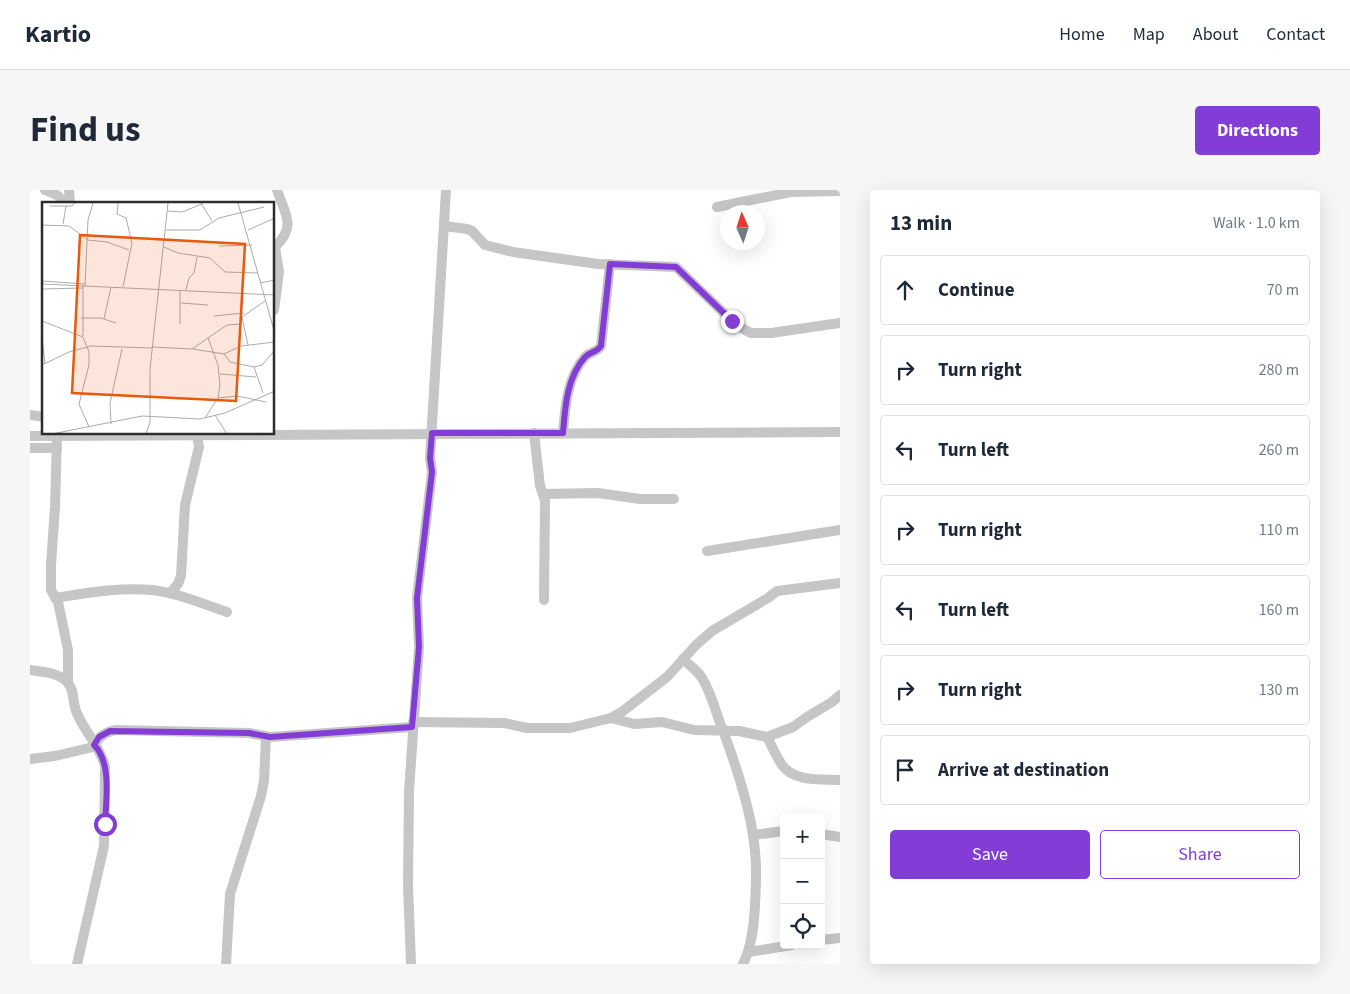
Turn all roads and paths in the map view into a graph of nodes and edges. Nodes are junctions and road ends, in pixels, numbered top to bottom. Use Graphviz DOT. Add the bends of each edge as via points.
graph roads {
  1 [pos="45,190"];
  2 [pos="277,190"];
  3 [pos="446,190"];
  4 [pos="840,191"];
  5 [pos="66,202"];
  6 [pos="717,208"];
  7 [pos="444,226"];
  8 [pos="275,246"];
  9 [pos="275,252"];
  10 [pos="610,264"];
  11 [pos="275,302"];
  12 [pos="840,323"];
  13 [pos="840,432"];
  14 [pos="432,433"];
  15 [pos="534,433"];
  16 [pos="563,433"];
  17 [pos="275,434"];
  18 [pos="63,435"];
  19 [pos="197,435"];
  20 [pos="30,436"];
  21 [pos="30,448"];
  22 [pos="57,448"];
  23 [pos="544,494"];
  24 [pos="674,499"];
  25 [pos="840,530"];
  26 [pos="706,551"];
  27 [pos="840,584"];
  28 [pos="170,593"];
  29 [pos="55,598"];
  30 [pos="544,600"];
  31 [pos="227,612"];
  32 [pos="683,659"];
  33 [pos="30,670"];
  34 [pos="68,682"];
  35 [pos="840,695"];
  36 [pos="611,718"];
  37 [pos="412,724"];
  38 [pos="723,731"];
  39 [pos="266,737"];
  40 [pos="767,737"];
  41 [pos="94,745"];
  42 [pos="30,759"];
  43 [pos="840,780"];
  44 [pos="780,832"];
  45 [pos="753,835"];
  46 [pos="825,835"];
  47 [pos="840,837"];
  48 [pos="840,938"];
  49 [pos="825,940"];
  50 [pos="780,947"];
  51 [pos="749,952"];
  52 [pos="76,964"];
  53 [pos="226,964"];
  54 [pos="411,964"];
  55 [pos="742,964"];
  1 -- 5 [label="street"];
  2 -- 8 [label="street" via="288,227"];
  3 -- 7 [label="street"];
  4 -- 6 [label="street" via="791,192"];
  7 -- 10 [label="street" via="472,231 491,248"];
  7 -- 14 [label="street"];
  9 -- 11 [label="street" via="279,272"];
  10 -- 12 [label="street" via="676,267 732,321 751,333"];
  10 -- 16 [label="street" via="601,346 587,355 575,371 565,406"];
  13 -- 16 [label="street"];
  14 -- 15 [label="street"];
  14 -- 17 [label="street"];
  14 -- 37 [label="street" via="431,480 417,598 419,647"];
  15 -- 16 [label="street"];
  15 -- 23 [label="street" via="540,486"];
  18 -- 19 [label="street"];
  18 -- 20 [label="street"];
  18 -- 22 [label="street"];
  19 -- 28 [label="street" via="199,447 186,505 181,576"];
  21 -- 22 [label="street"];
  22 -- 29 [label="street" via="51,565"];
  23 -- 24 [label="street" via="598,493 640,499"];
  23 -- 30 [label="street"];
  25 -- 26 [label="street"];
  27 -- 32 [label="street" via="777,591 712,631"];
  28 -- 29 [label="street" via="127,590"];
  28 -- 31 [label="street"];
  29 -- 34 [label="street" via="68,650"];
  32 -- 36 [label="street" via="657,686"];
  32 -- 38 [label="street" via="700,674"];
  33 -- 34 [label="street" via="55,675"];
  34 -- 41 [label="street" via="76,712"];
  35 -- 40 [label="street" via="793,727"];
  36 -- 37 [label="street" via="570,728 527,728 504,723"];
  36 -- 38 [label="street" via="634,724 662,722 694,730"];
  37 -- 39 [label="street"];
  37 -- 54 [label="street" via="407,829"];
  38 -- 40 [label="street"];
  38 -- 45 [label="street"];
  39 -- 41 [label="street" via="249,733 116,730 99,737"];
  39 -- 53 [label="street" via="261,796 230,894"];
  40 -- 43 [label="street" via="781,764 789,772 806,778"];
  41 -- 42 [label="street"];
  41 -- 52 [label="street" via="102,754 105,766 104,839"];
  44 -- 45 [label="street"];
  45 -- 51 [label="street" via="756,888"];
  46 -- 47 [label="street"];
  48 -- 49 [label="street"];
  50 -- 51 [label="street"];
  51 -- 55 [label="street"];
}
